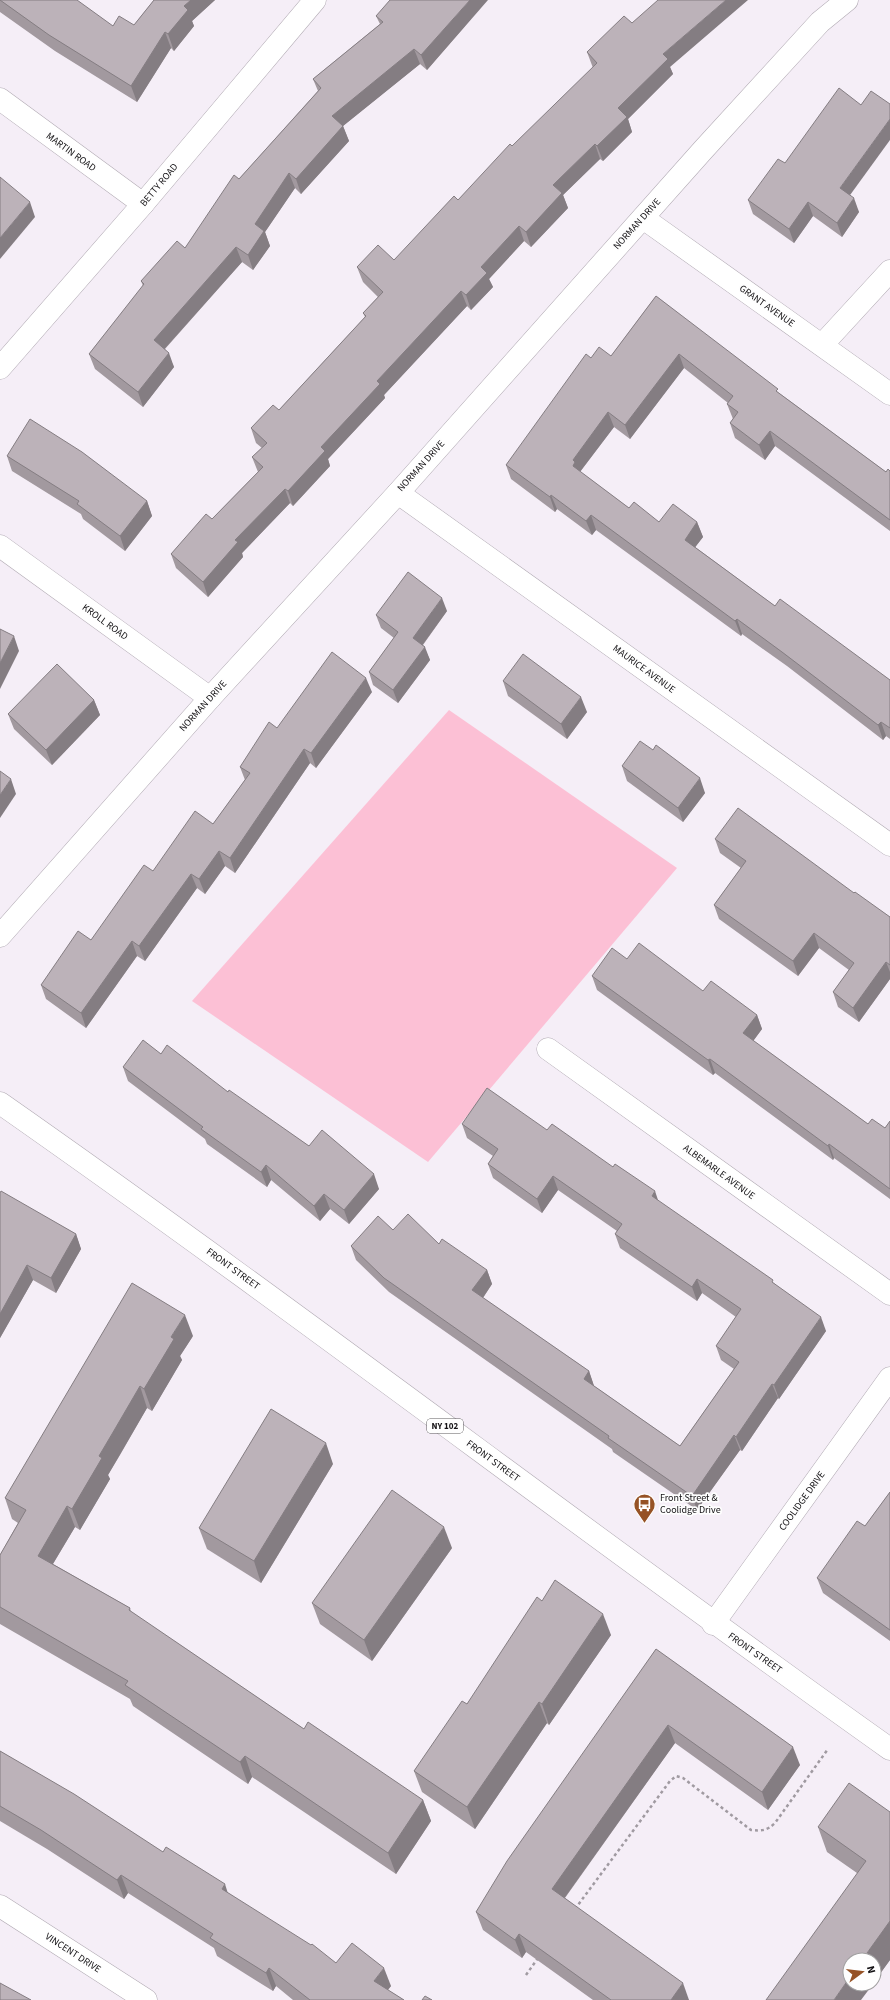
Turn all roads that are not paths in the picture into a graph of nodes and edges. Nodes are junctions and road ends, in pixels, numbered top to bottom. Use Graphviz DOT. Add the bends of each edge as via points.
graph roads {
  1 [pos="315,0"];
  2 [pos="848,0"];
  3 [pos="0,100"];
  4 [pos="143,204"];
  5 [pos="643,218"];
  6 [pos="890,271"];
  7 [pos="822,345"];
  8 [pos="0,368"];
  9 [pos="890,394"];
  10 [pos="398,493"];
  11 [pos="0,546"];
  12 [pos="210,698"];
  13 [pos="890,845"];
  14 [pos="0,936"];
  15 [pos="548,1049"];
  16 [pos="0,1103"];
  17 [pos="890,1294"];
  18 [pos="890,1378"];
  19 [pos="713,1624"];
  20 [pos="890,1749"];
  21 [pos="0,1906"];
  22 [pos="146,2000"];
  1 -- 4 [label="street, BETTY ROAD"];
  2 -- 5 [label="street, NORMAN DRIVE" via="820,22"];
  3 -- 4 [label="street, MARTIN ROAD"];
  4 -- 8 [label="street, BETTY ROAD"];
  5 -- 7 [label="street, GRANT AVENUE"];
  5 -- 10 [label="street, NORMAN DRIVE"];
  6 -- 7 [label="street"];
  7 -- 9 [label="street, GRANT AVENUE"];
  10 -- 12 [label="street, NORMAN DRIVE"];
  10 -- 13 [label="street, MAURICE AVENUE"];
  11 -- 12 [label="street, KROLL ROAD"];
  12 -- 14 [label="street, NORMAN DRIVE"];
  15 -- 17 [label="street, ALBEMARLE AVENUE"];
  16 -- 19 [label="street, FRONT STREET / NY 102" via="142,1202"];
  18 -- 19 [label="street, COOLIDGE DRIVE"];
  19 -- 20 [label="street, FRONT STREET / NY 102"];
  21 -- 22 [label="street, VINCENT DRIVE"];
}
